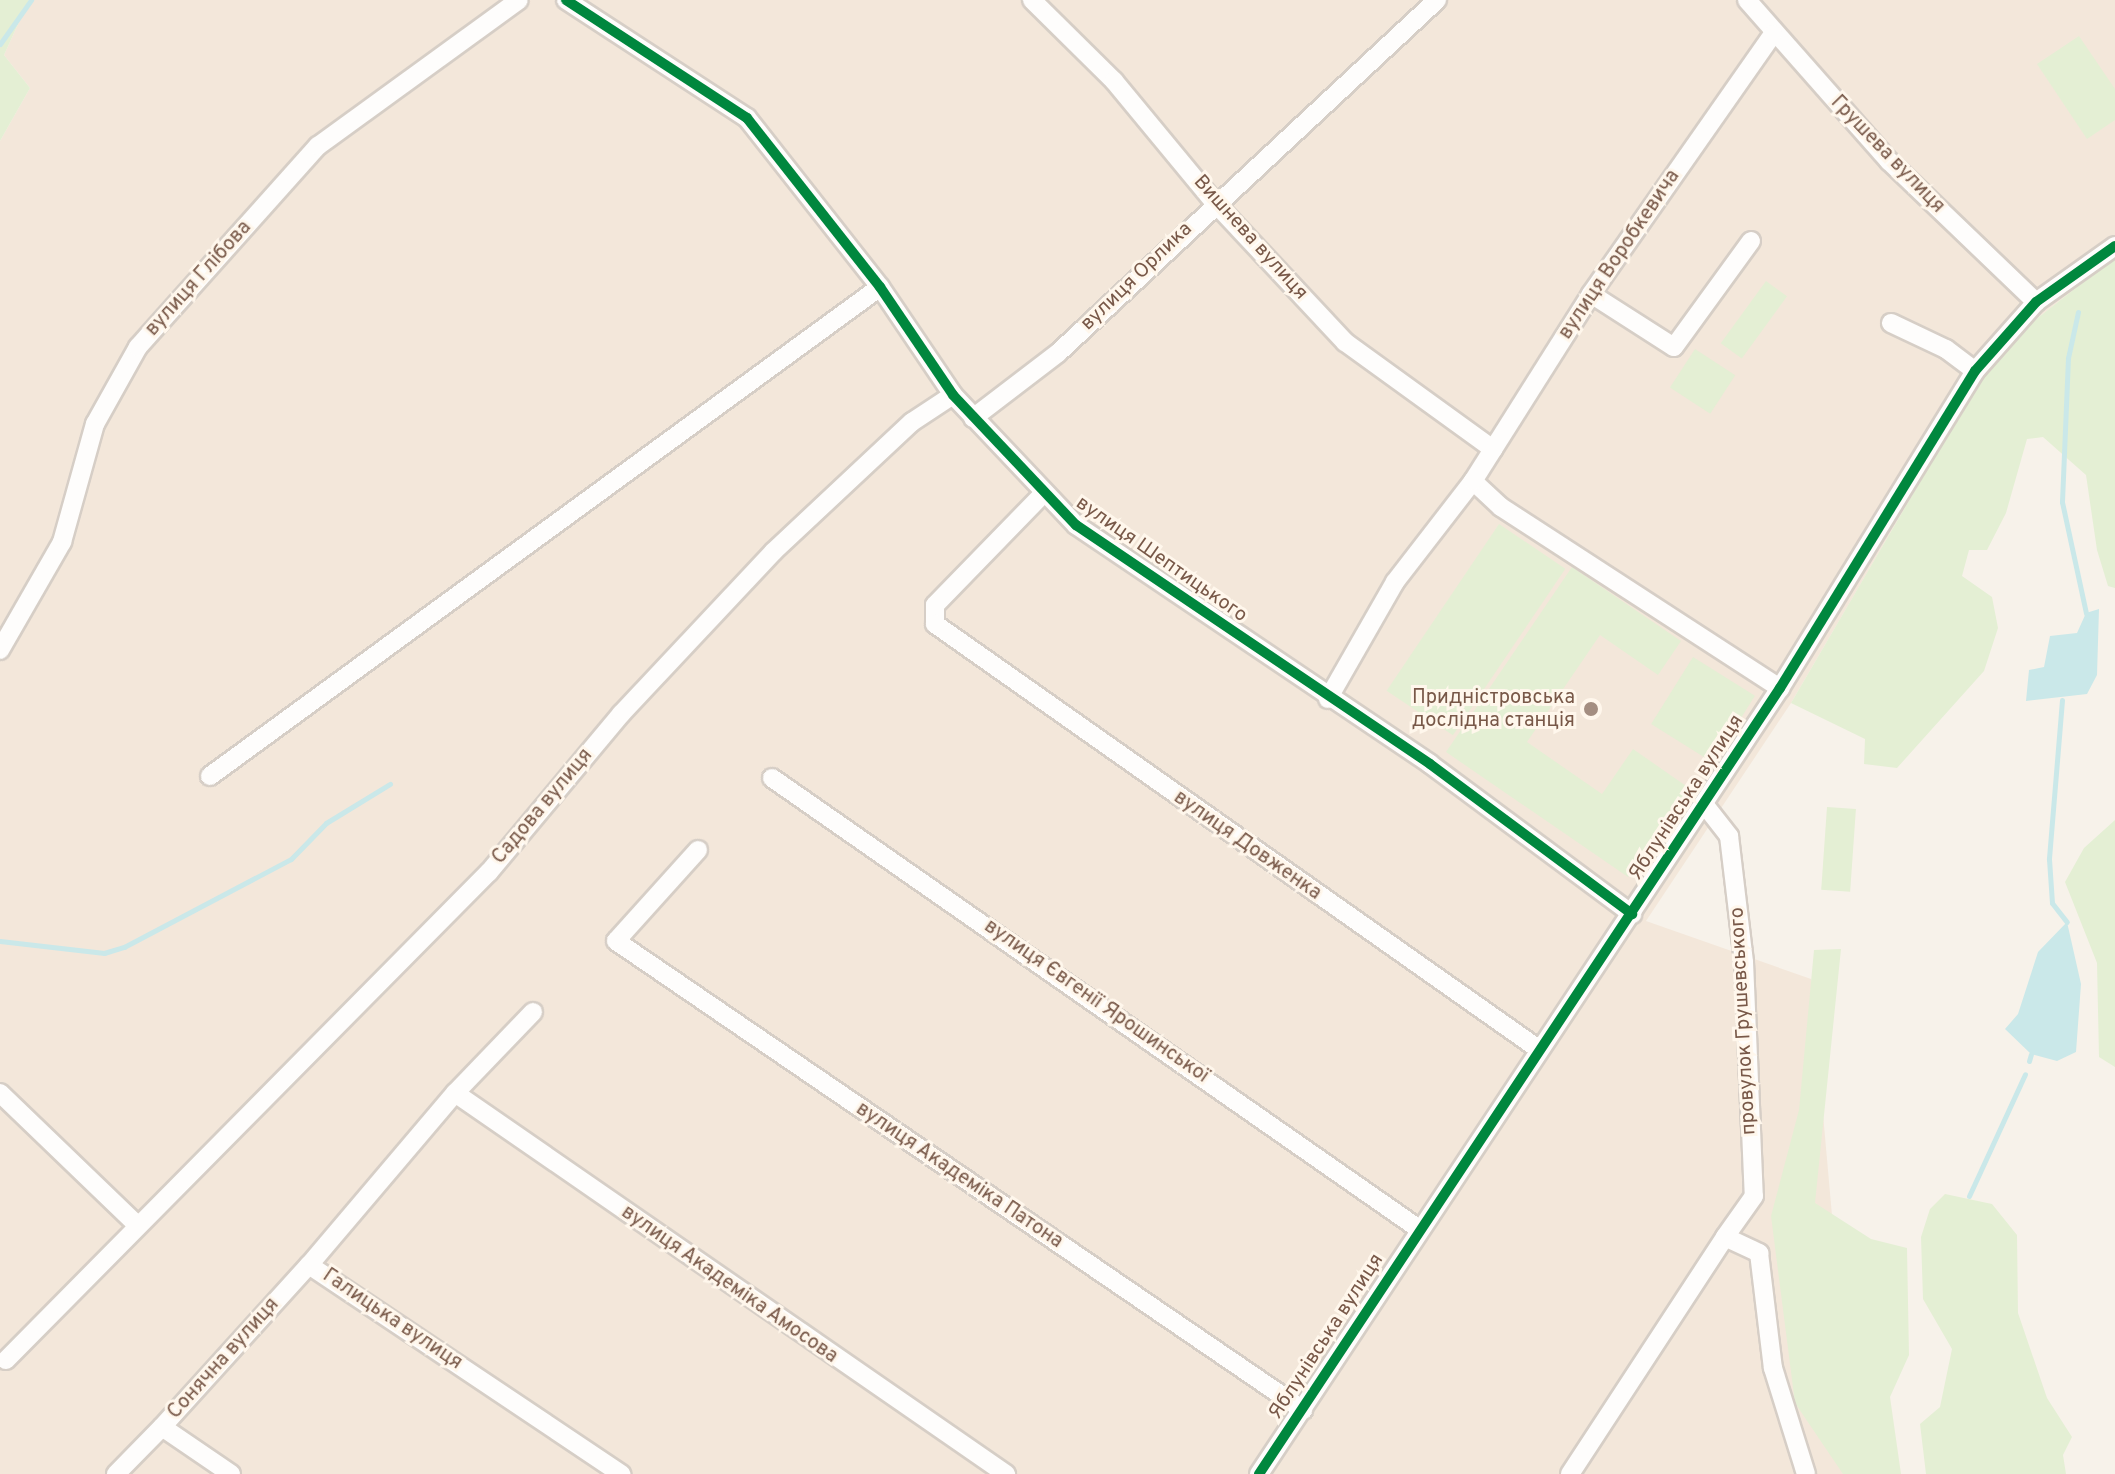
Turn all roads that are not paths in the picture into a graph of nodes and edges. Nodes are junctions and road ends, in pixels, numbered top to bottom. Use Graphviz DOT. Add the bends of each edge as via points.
graph roads {
  1 [pos="519,0"];
  2 [pos="566,0"];
  3 [pos="1437,0"];
  4 [pos="1747,0"];
  5 [pos="1037,2"];
  6 [pos="1773,34"];
  7 [pos="1214,202"];
  8 [pos="1751,241"];
  9 [pos="2115,246"];
  10 [pos="880,287"];
  11 [pos="1591,294"];
  12 [pos="2036,302"];
  13 [pos="1891,323"];
  14 [pos="1975,371"];
  15 [pos="953,395"];
  16 [pos="973,418"];
  17 [pos="1493,449"];
  18 [pos="1473,481"];
  19 [pos="1043,494"];
  20 [pos="0,650"];
  21 [pos="1780,688"];
  22 [pos="1328,699"];
  23 [pos="210,776"];
  24 [pos="772,778"];
  25 [pos="1704,804"];
  26 [pos="698,850"];
  27 [pos="1632,914"];
  28 [pos="533,1012"];
  29 [pos="1537,1048"];
  30 [pos="0,1093"];
  31 [pos="455,1093"];
  32 [pos="137,1225"];
  33 [pos="1419,1229"];
  34 [pos="1725,1237"];
  35 [pos="309,1265"];
  36 [pos="6,1360"];
  37 [pos="1303,1410"];
  38 [pos="162,1427"];
  39 [pos="116,1474"];
  40 [pos="231,1474"];
  41 [pos="621,1474"];
  42 [pos="1006,1474"];
  43 [pos="1259,1474"];
  44 [pos="1570,1474"];
  45 [pos="1806,1474"];
  1 -- 20 [label="street, вулиця Глібова" via="318,146 138,347 95,424 62,542"];
  2 -- 10 [label="street, вулиця Шептицького" via="747,118"];
  3 -- 7 [label="street, вулиця Орлика"];
  4 -- 6 [label="street, Грушева вулиця"];
  5 -- 7 [label="street, Вишнева вулиця" via="1114,81"];
  6 -- 11 [label="street, вулиця Воробкевича"];
  6 -- 12 [label="street, Грушева вулиця" via="1889,161"];
  7 -- 16 [label="street, вулиця Орлика" via="1058,353"];
  7 -- 17 [label="street, Вишнева вулиця" via="1345,342"];
  8 -- 11 [label="street" via="1674,347"];
  9 -- 12 [label="street, Яблунівська вулиця"];
  10 -- 15 [label="street, вулиця Шептицького"];
  10 -- 23 [label="street"];
  11 -- 17 [label="street, вулиця Воробкевича"];
  12 -- 14 [label="street, Яблунівська вулиця"];
  13 -- 14 [label="street" via="1946,349"];
  14 -- 21 [label="street, Яблунівська вулиця"];
  15 -- 16 [label="street, вулиця Шептицького"];
  15 -- 32 [label="street, Садова вулиця" via="912,422 773,552 621,714 489,872"];
  16 -- 19 [label="street, вулиця Шептицького"];
  17 -- 18 [label="street, вулиця Воробкевича"];
  18 -- 21 [label="street" via="1501,507"];
  18 -- 22 [label="street, вулиця Воробкевича" via="1395,582"];
  19 -- 22 [label="street, вулиця Шептицького" via="1076,525"];
  19 -- 29 [label="street, вулиця Довженка" via="935,605 935,624"];
  21 -- 25 [label="street, Яблунівська вулиця"];
  22 -- 27 [label="street, вулиця Шептицького" via="1430,764"];
  24 -- 33 [label="street, вулиця Євгенії Ярошинської"];
  25 -- 27 [label="street, Яблунівська вулиця"];
  25 -- 34 [label="street, провулок Грушевського" via="1729,836 1744,962 1754,1196"];
  26 -- 37 [label="street, вулиця Академіка Патона" via="616,941"];
  27 -- 29 [label="street, Яблунівська вулиця"];
  28 -- 31 [label="street, Галицька вулиця"];
  29 -- 33 [label="street, Яблунівська вулиця"];
  30 -- 32 [label="street"];
  31 -- 35 [label="street, Галицька вулиця"];
  31 -- 42 [label="street, вулиця Академіка Амосова"];
  32 -- 36 [label="street, Садова вулиця"];
  33 -- 37 [label="street, Яблунівська вулиця"];
  34 -- 44 [label="street, провулок Грушевського"];
  34 -- 45 [label="street" via="1759,1253 1773,1368 1781,1380"];
  35 -- 38 [label="street, Сонячна вулиця"];
  35 -- 41 [label="street, Галицька вулиця"];
  37 -- 43 [label="street, Яблунівська вулиця"];
  38 -- 39 [label="street"];
  38 -- 40 [label="street, Сонячна вулиця"];
}
